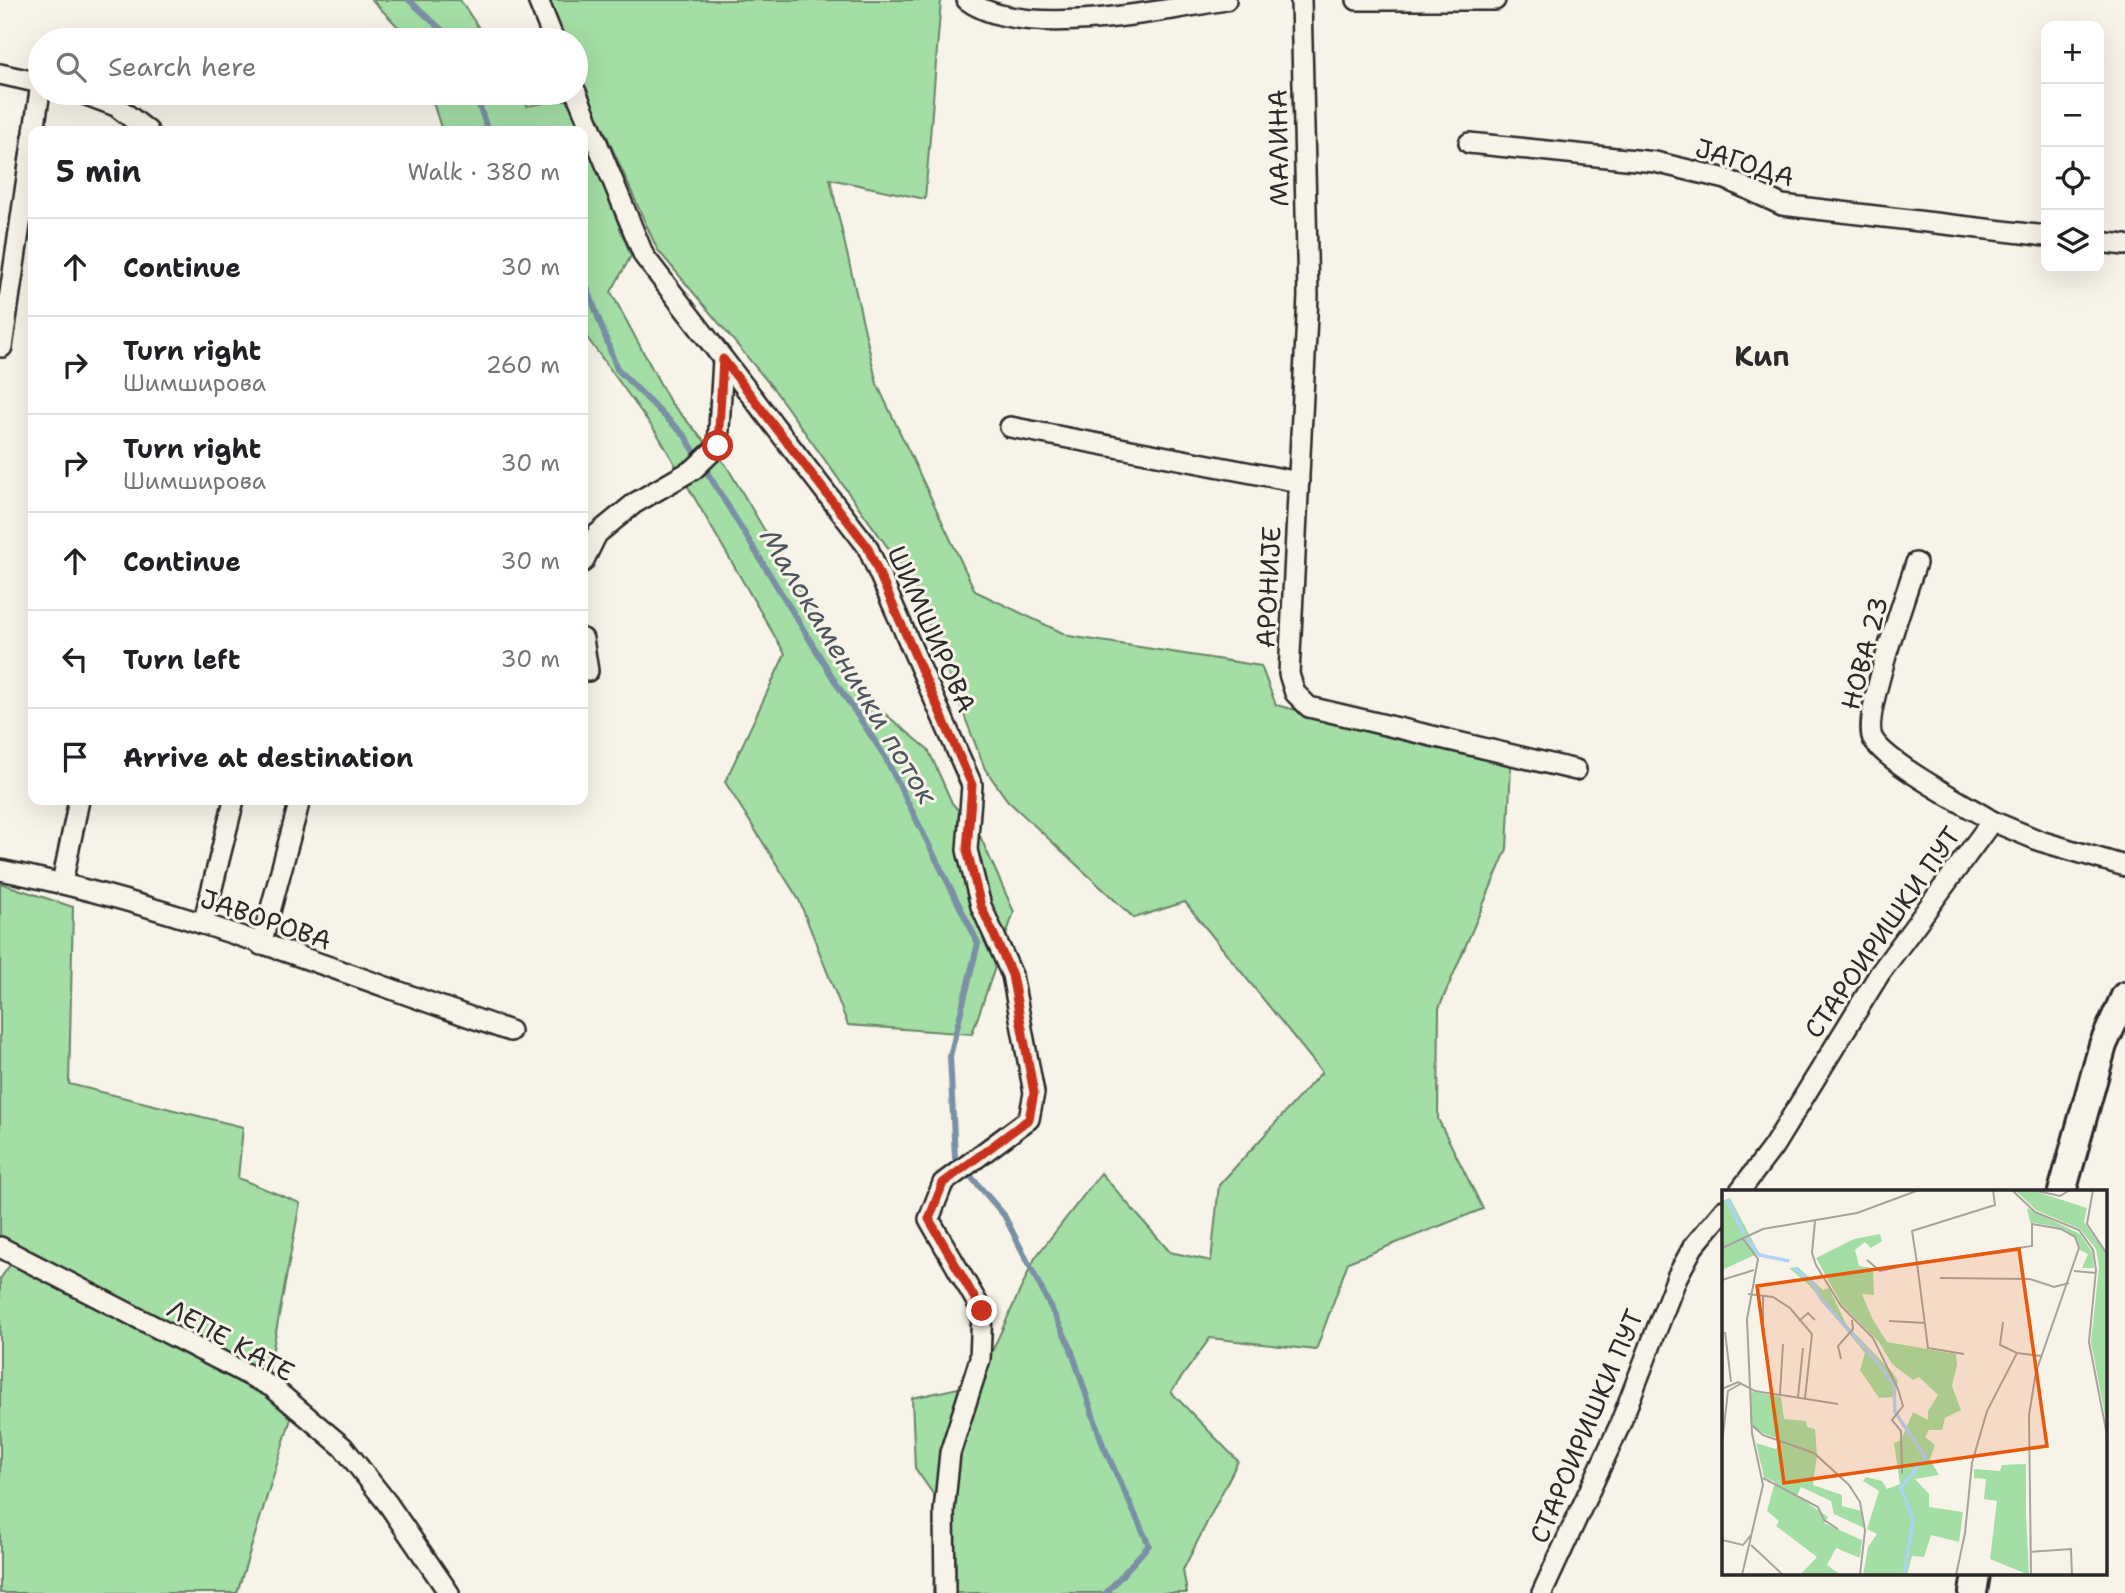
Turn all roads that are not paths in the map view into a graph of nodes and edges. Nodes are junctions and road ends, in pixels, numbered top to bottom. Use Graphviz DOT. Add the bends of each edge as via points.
graph roads {
  1 [pos="537,0"];
  2 [pos="967,0"];
  3 [pos="1226,0"];
  4 [pos="1301,0"];
  5 [pos="1357,0"];
  6 [pos="1495,0"];
  7 [pos="549,28"];
  8 [pos="0,74"];
  9 [pos="28,80"];
  10 [pos="38,105"];
  11 [pos="113,105"];
  12 [pos="581,105"];
  13 [pos="35,126"];
  14 [pos="142,126"];
  15 [pos="1469,143"];
  16 [pos="28,171"];
  17 [pos="2041,235"];
  18 [pos="2104,243"];
  19 [pos="2125,245"];
  20 [pos="2,346"];
  21 [pos="723,359"];
  22 [pos="1010,427"];
  23 [pos="1299,482"];
  24 [pos="588,552"];
  25 [pos="1916,563"];
  26 [pos="1576,769"];
  27 [pos="78,805"];
  28 [pos="233,805"];
  29 [pos="299,805"];
  30 [pos="1992,821"];
  31 [pos="2125,866"];
  32 [pos="0,870"];
  33 [pos="62,883"];
  34 [pos="203,924"];
  35 [pos="261,945"];
  36 [pos="2125,996"];
  37 [pos="510,1031"];
  38 [pos="1741,1190"];
  39 [pos="2063,1190"];
  40 [pos="1722,1212"];
  41 [pos="0,1247"];
  42 [pos="449,1593"];
  43 [pos="946,1593"];
  44 [pos="1542,1593"];
  1 -- 7 [label="street"];
  2 -- 3 [label="street" via="998,16 1067,20"];
  4 -- 23 [label="street, МАЛИНА" via="1308,296"];
  5 -- 6 [label="street"];
  8 -- 9 [label="street"];
  10 -- 13 [label="street"];
  11 -- 14 [label="street"];
  12 -- 21 [label="street, ШИМШИРОВА" via="644,256"];
  15 -- 17 [label="street, ЈАГОДА" via="1655,162 1726,179 1782,205"];
  16 -- 20 [label="street"];
  18 -- 19 [label="street"];
  21 -- 24 [label="street" via="718,446 694,469 635,503 597,534"];
  21 -- 43 [label="street, ШИМШИРОВА" via="867,546 972,785 967,850 981,906 1012,975 1034,1093 1029,1119 943,1183 929,1219 982,1311 980,1359 950,1453 944,1511"];
  22 -- 23 [label="street"];
  23 -- 26 [label="street, АРОНИЈЕ" via="1289,674 1299,698 1310,707"];
  25 -- 30 [label="street, НОВА 23" via="1878,684 1871,737 1886,753"];
  27 -- 33 [label="street"];
  28 -- 34 [label="street"];
  29 -- 35 [label="street"];
  30 -- 31 [label="street, СТАРОИРИШКИ ПУТ" via="2040,841"];
  30 -- 38 [label="street, СТАРОИРИШКИ ПУТ" via="1880,972 1773,1147"];
  32 -- 33 [label="street, ЈАВОРОВА"];
  33 -- 34 [label="street, ЈАВОРОВА"];
  34 -- 35 [label="street, ЈАВОРОВА"];
  35 -- 37 [label="street, ЈАВОРОВА"];
  36 -- 39 [label="street" via="2103,1045"];
  40 -- 44 [label="street, СТАРОИРИШКИ ПУТ" via="1693,1247 1677,1277 1619,1427"];
  41 -- 42 [label="street, ЛЕПЕ КАТЕ" via="272,1387 343,1447"];
}
